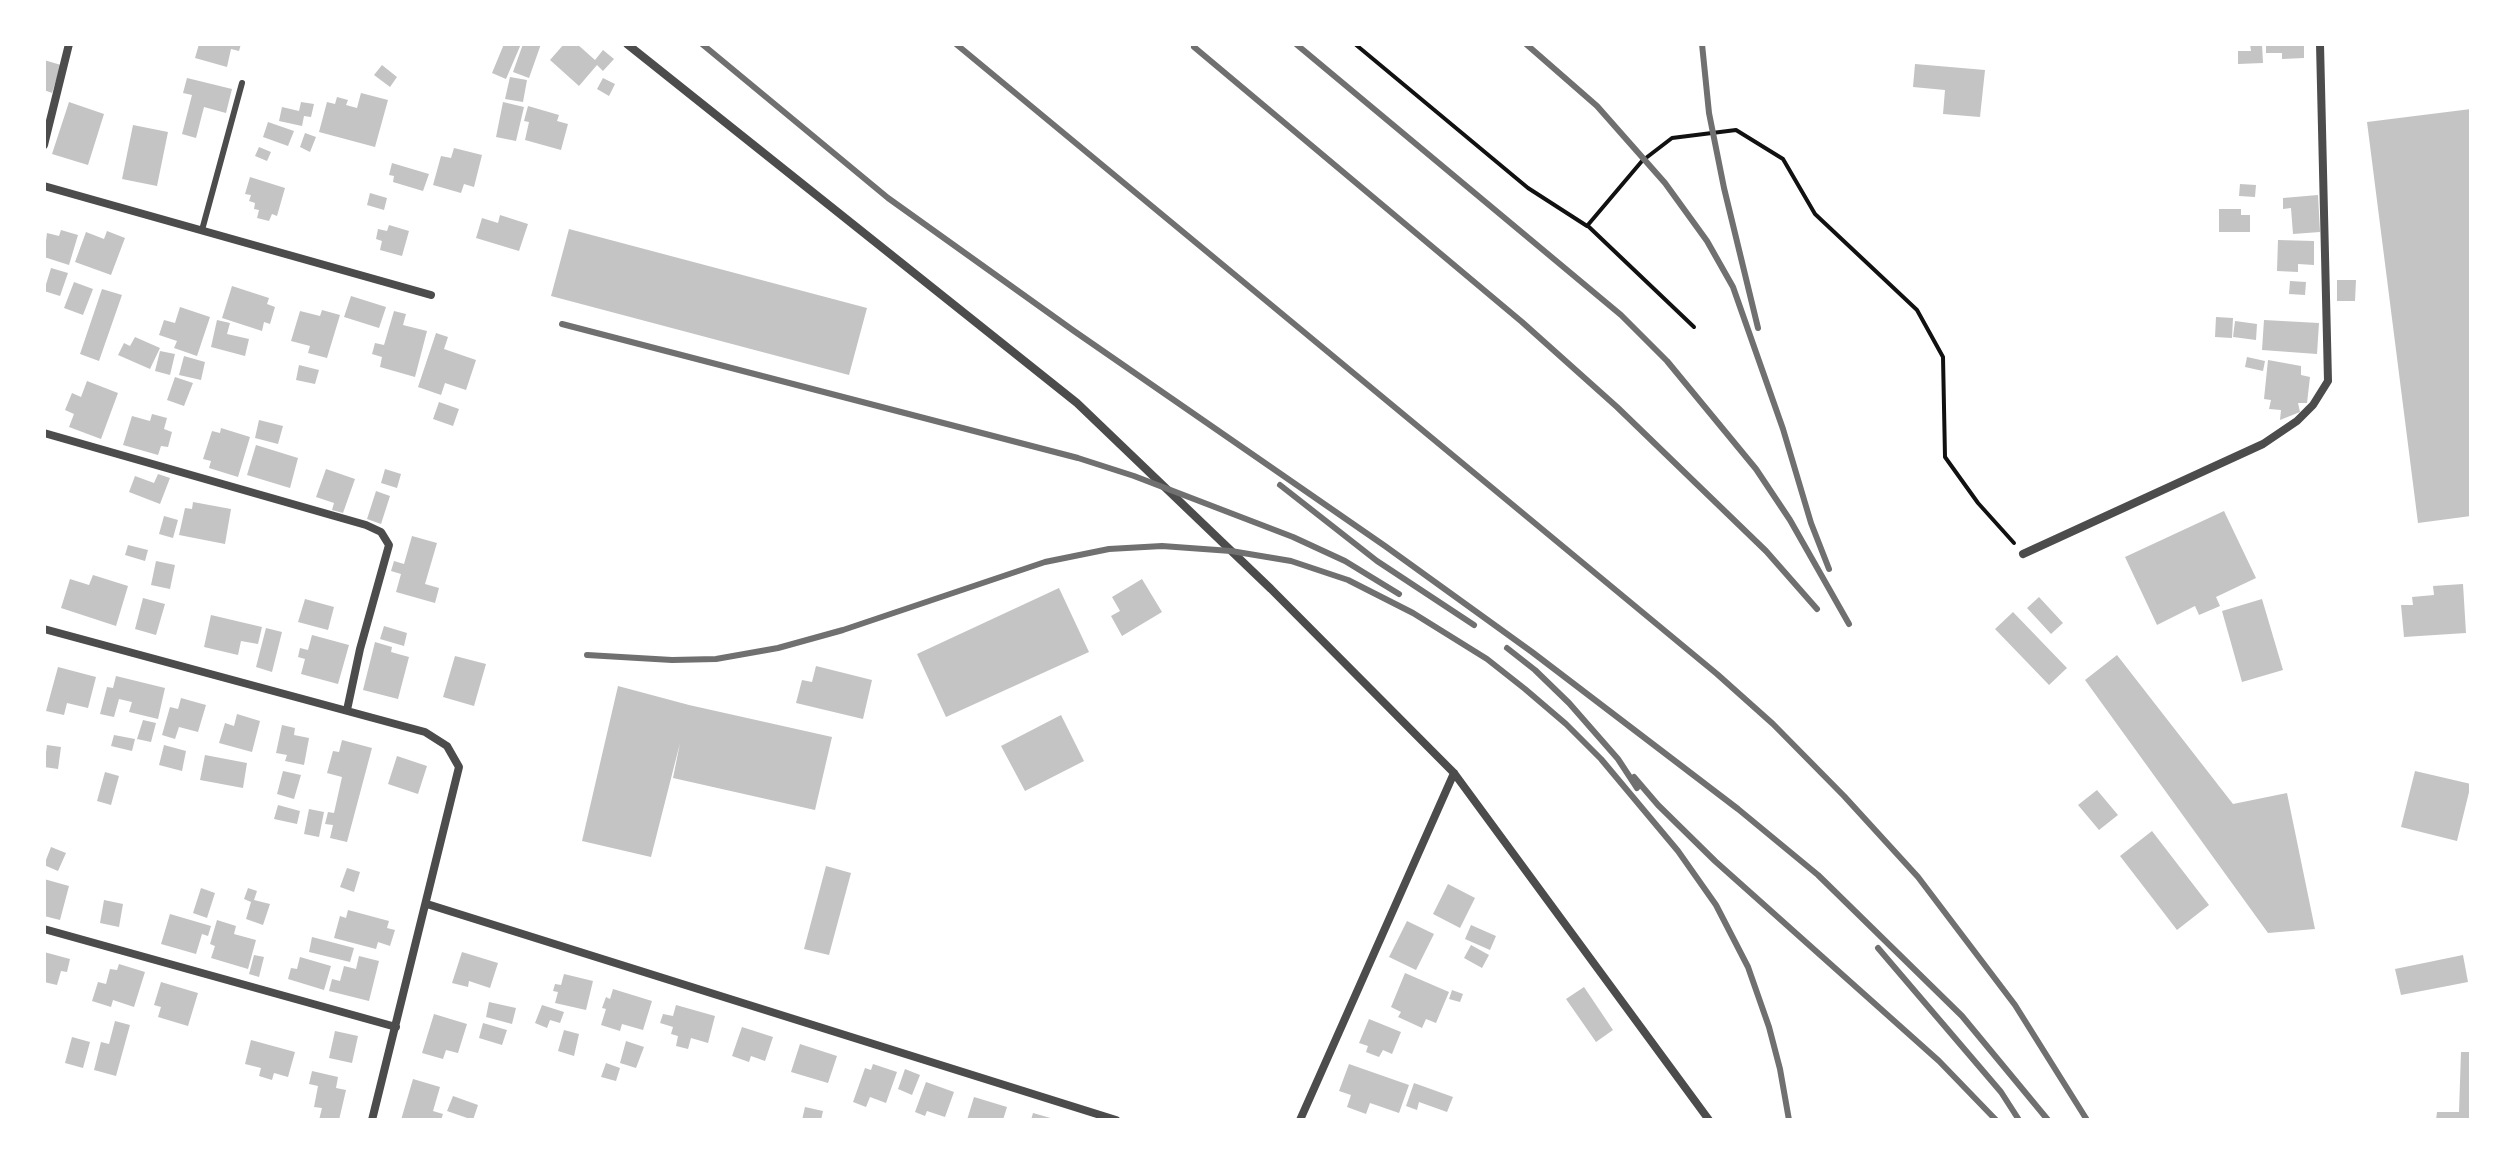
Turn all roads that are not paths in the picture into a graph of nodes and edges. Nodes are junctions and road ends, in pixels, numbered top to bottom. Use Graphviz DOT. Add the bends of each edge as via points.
graph roads {
  1 [pos="69,44"];
  2 [pos="627,44"];
  3 [pos="2320,44"];
  4 [pos="242,83"];
  5 [pos="44,145"];
  6 [pos="44,186"];
  7 [pos="202,230"];
  8 [pos="431,295"];
  9 [pos="44,433"];
  10 [pos="2023,554"];
  11 [pos="44,629"];
  12 [pos="347,710"];
  13 [pos="1454,773"];
  14 [pos="427,904"];
  15 [pos="44,929"];
  16 [pos="396,1027"];
  17 [pos="372,1120"];
  18 [pos="1116,1120"];
  19 [pos="1300,1120"];
  20 [pos="1709,1120"];
  1 -- 5 [label="street"];
  2 -- 13 [label="street" via="1077,403"];
  3 -- 10 [label="street" via="2328,381 2297,421 2263,444"];
  4 -- 7 [label="lane"];
  6 -- 7 [label="street"];
  7 -- 8 [label="street"];
  9 -- 12 [label="street" via="381,532 389,545"];
  11 -- 12 [label="street"];
  12 -- 14 [label="street" via="425,732 447,746 459,767"];
  13 -- 19 [label="street"];
  13 -- 20 [label="street"];
  14 -- 16 [label="street"];
  14 -- 18 [label="street"];
  15 -- 16 [label="street"];
  16 -- 17 [label="street"];
}
